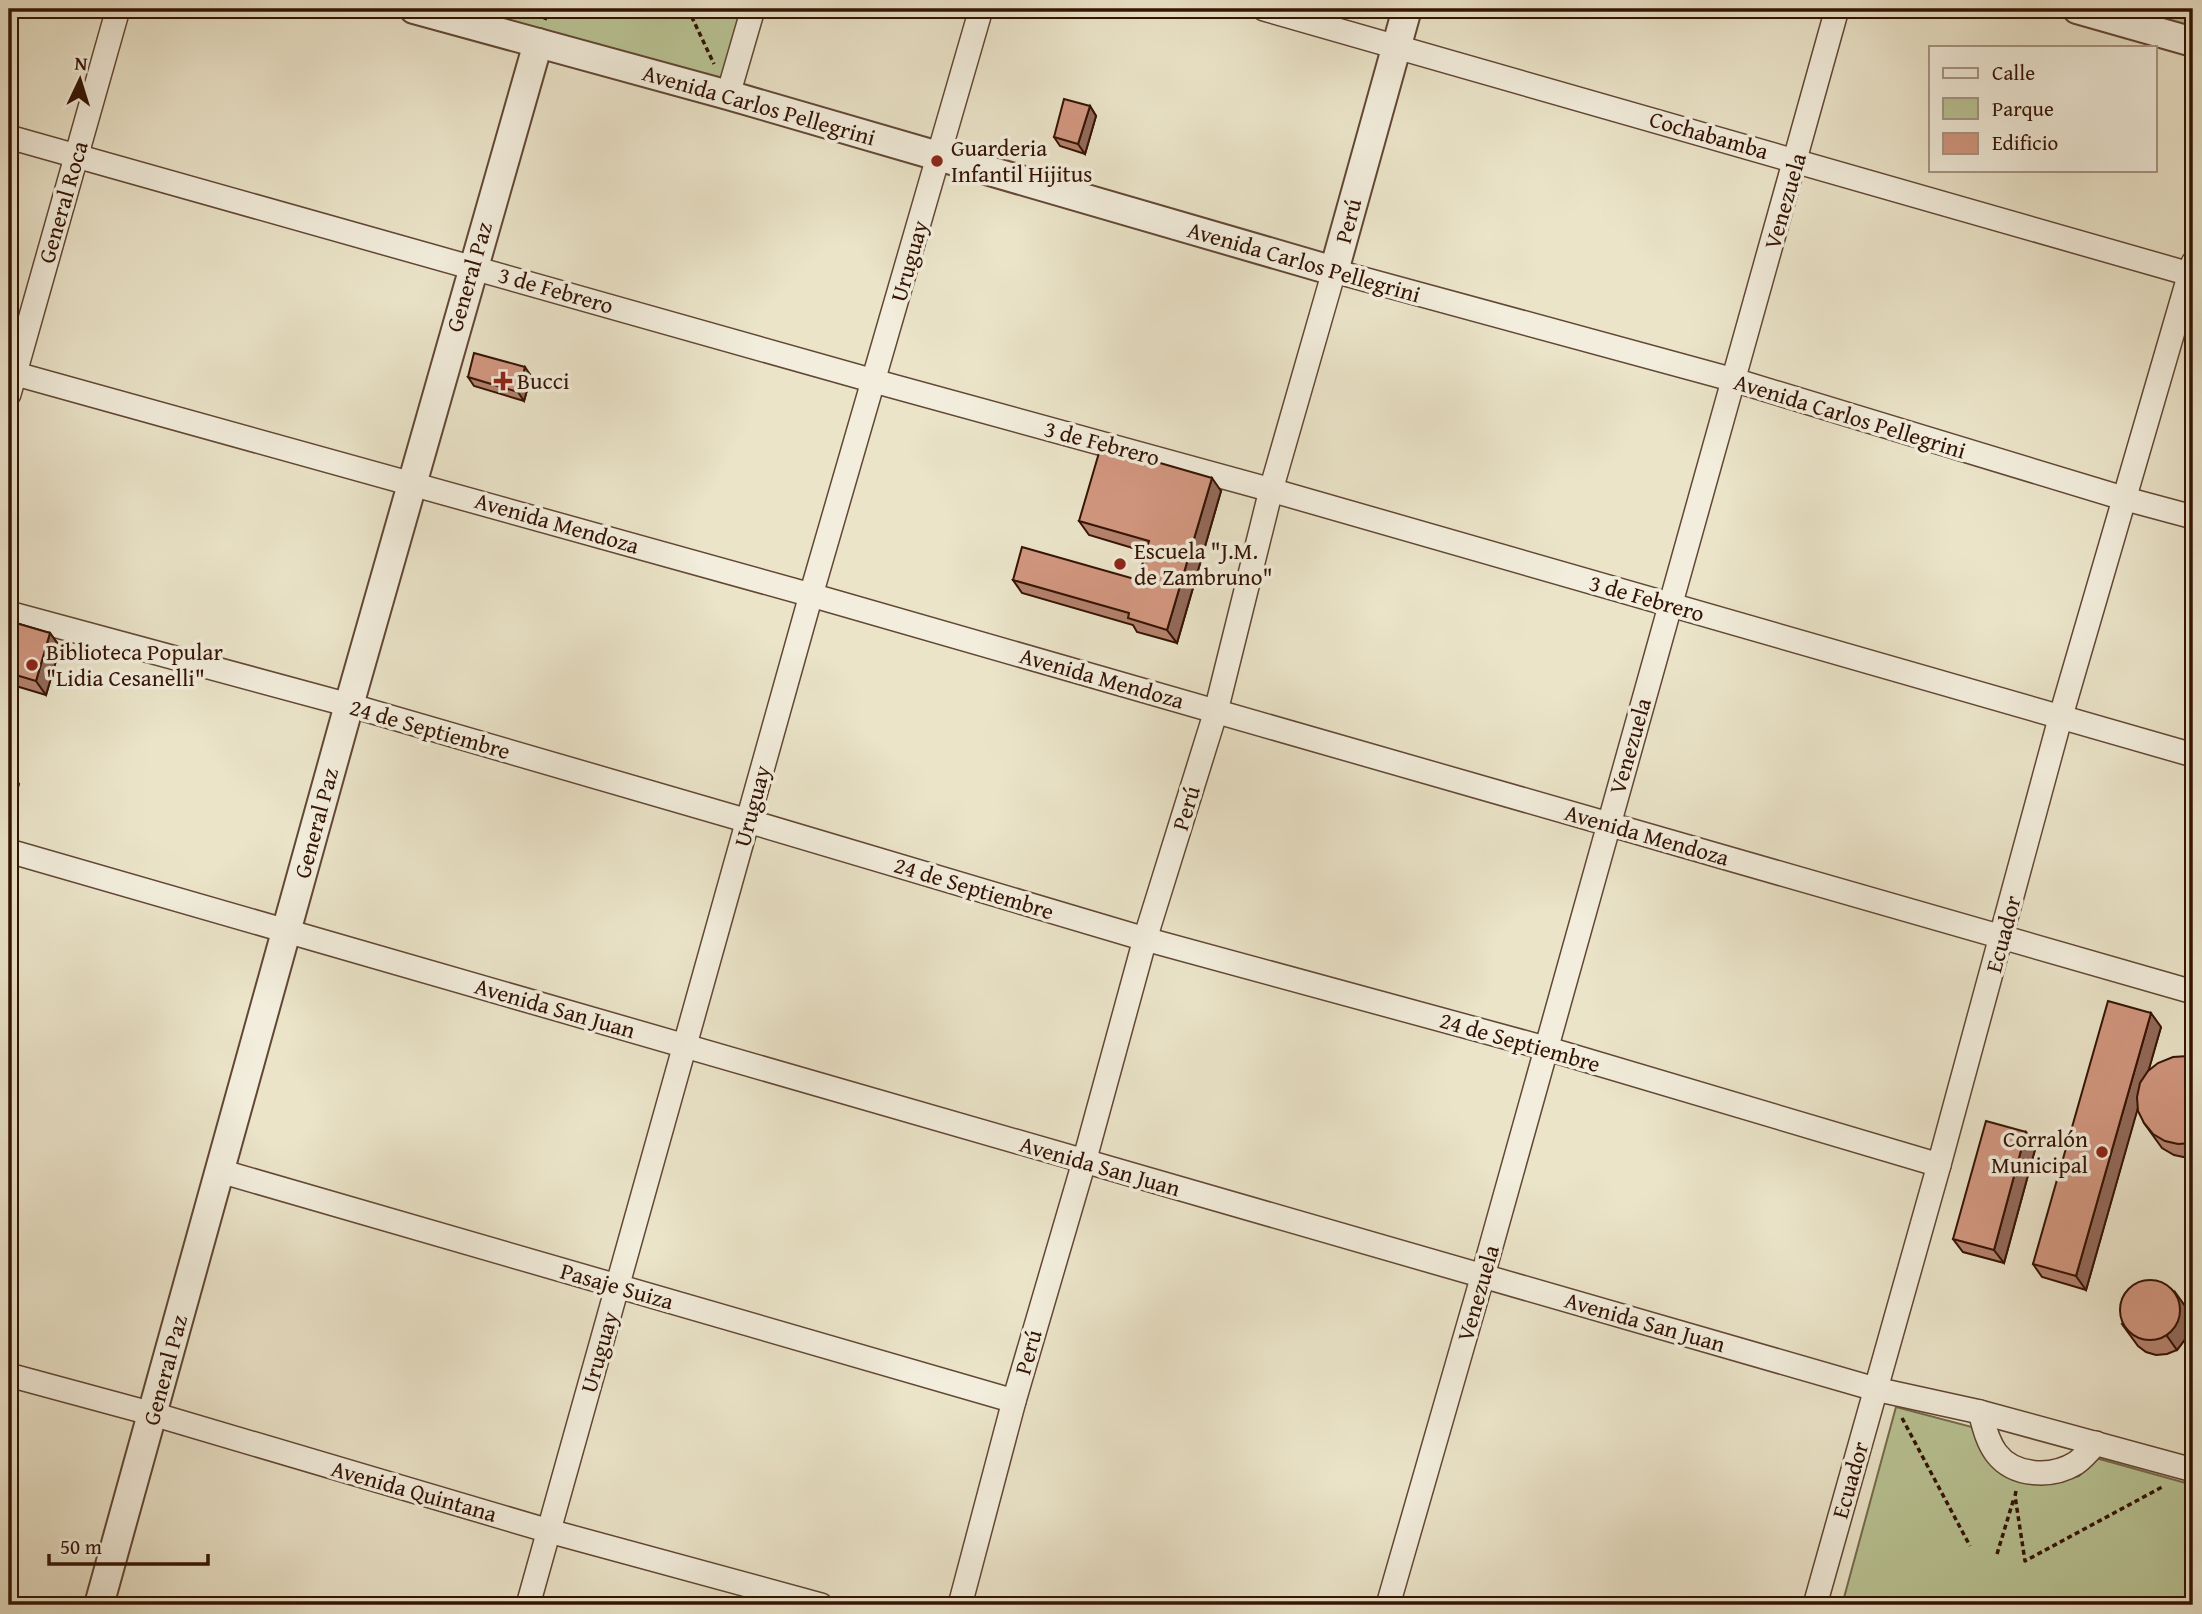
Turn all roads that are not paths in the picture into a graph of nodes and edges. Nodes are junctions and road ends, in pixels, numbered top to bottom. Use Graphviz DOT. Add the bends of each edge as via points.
graph roads {
  1 [pos="118,9"];
  2 [pos="414,9"];
  3 [pos="754,9"];
  4 [pos="981,9"];
  5 [pos="1264,9"];
  6 [pos="1407,9"];
  7 [pos="1837,9"];
  8 [pos="2077,9"];
  9 [pos="2193,42"];
  10 [pos="538,43"];
  11 [pos="1396,47"];
  12 [pos="728,95"];
  13 [pos="9,137"];
  14 [pos="76,156"];
  15 [pos="940,157"];
  16 [pos="1796,160"];
  17 [pos="472,266"];
  18 [pos="1334,271"];
  19 [pos="2192,271"];
  20 [pos="11,380"];
  21 [pos="1734,380"];
  22 [pos="874,381"];
  23 [pos="411,482"];
  24 [pos="1271,490"];
  25 [pos="2126,499"];
  26 [pos="2193,517"];
  27 [pos="811,594"];
  28 [pos="1670,604"];
  29 [pos="9,612"];
  30 [pos="349,705"];
  31 [pos="1216,711"];
  32 [pos="2060,719"];
  33 [pos="2193,755"];
  34 [pos="748,821"];
  35 [pos="1608,824"];
  36 [pos="9,851"];
  37 [pos="287,931"];
  38 [pos="1145,939"];
  39 [pos="2001,939"];
  40 [pos="2193,992"];
  41 [pos="686,1046"];
  42 [pos="1545,1048"];
  43 [pos="1084,1162"];
  44 [pos="1939,1165"];
  45 [pos="220,1171"];
  46 [pos="1483,1275"];
  47 [pos="618,1286"];
  48 [pos="9,1375"];
  49 [pos="1875,1390"];
  50 [pos="1014,1401"];
  51 [pos="1980,1412"];
  52 [pos="153,1415"];
  53 [pos="2096,1443"];
  54 [pos="2184,1475"];
  55 [pos="549,1531"];
  56 [pos="99,1605"];
  57 [pos="528,1605"];
  58 [pos="821,1605"];
  59 [pos="960,1605"];
  60 [pos="1388,1605"];
  61 [pos="1815,1605"];
  1 -- 14 [label="street, General Roca"];
  2 -- 10 [label="street, Avenida Carlos Pellegrini"];
  3 -- 12 [label="street"];
  4 -- 15 [label="street, Uruguay"];
  5 -- 11 [label="street, Cochabamba"];
  6 -- 11 [label="street, Perú"];
  7 -- 16 [label="street, Venezuela"];
  8 -- 9 [label="street"];
  10 -- 12 [label="street, Avenida Carlos Pellegrini"];
  10 -- 17 [label="street, General Paz"];
  11 -- 16 [label="street, Cochabamba"];
  11 -- 18 [label="street, Perú"];
  12 -- 15 [label="street, Avenida Carlos Pellegrini"];
  13 -- 14 [label="street, 3 de Febrero"];
  14 -- 17 [label="street, 3 de Febrero"];
  14 -- 20 [label="street, General Roca"];
  15 -- 18 [label="street, Avenida Carlos Pellegrini"];
  15 -- 22 [label="street, Uruguay"];
  16 -- 19 [label="street, Cochabamba"];
  16 -- 21 [label="street, Venezuela"];
  17 -- 22 [label="street, 3 de Febrero"];
  17 -- 23 [label="street, General Paz"];
  18 -- 21 [label="street, Avenida Carlos Pellegrini"];
  18 -- 24 [label="street, Perú"];
  19 -- 25 [label="street, Ecuador"];
  20 -- 23 [label="street, Avenida Mendoza"];
  21 -- 25 [label="street, Avenida Carlos Pellegrini"];
  21 -- 28 [label="street, Venezuela"];
  22 -- 24 [label="street, 3 de Febrero"];
  22 -- 27 [label="street, Uruguay"];
  23 -- 27 [label="street, Avenida Mendoza"];
  23 -- 30 [label="street, General Paz"];
  24 -- 28 [label="street, 3 de Febrero"];
  24 -- 31 [label="street, Perú"];
  25 -- 26 [label="street, Avenida Carlos Pellegrini"];
  25 -- 32 [label="street, Ecuador"];
  27 -- 31 [label="street, Avenida Mendoza"];
  27 -- 34 [label="street, Uruguay"];
  28 -- 32 [label="street, 3 de Febrero"];
  28 -- 35 [label="street, Venezuela"];
  29 -- 30 [label="street, 24 de Septiembre"];
  30 -- 34 [label="street, 24 de Septiembre"];
  30 -- 37 [label="street, General Paz"];
  31 -- 35 [label="street, Avenida Mendoza"];
  31 -- 38 [label="street, Perú"];
  32 -- 33 [label="street, 3 de Febrero"];
  32 -- 39 [label="street, Ecuador"];
  34 -- 38 [label="street, 24 de Septiembre"];
  34 -- 41 [label="street, Uruguay"];
  35 -- 39 [label="street, Avenida Mendoza"];
  35 -- 42 [label="street, Venezuela"];
  36 -- 37 [label="street, Avenida San Juan"];
  37 -- 41 [label="street, Avenida San Juan"];
  37 -- 45 [label="street, General Paz"];
  38 -- 42 [label="street, 24 de Septiembre"];
  38 -- 43 [label="street, Perú"];
  39 -- 40 [label="street, Avenida Mendoza"];
  39 -- 44 [label="street, Ecuador"];
  41 -- 43 [label="street, Avenida San Juan"];
  41 -- 47 [label="street, Uruguay"];
  42 -- 44 [label="street, 24 de Septiembre"];
  42 -- 46 [label="street, Venezuela"];
  43 -- 46 [label="street, Avenida San Juan"];
  43 -- 50 [label="street, Perú"];
  44 -- 49 [label="street, Ecuador"];
  45 -- 47 [label="street, Pasaje Suiza"];
  45 -- 52 [label="street, General Paz"];
  46 -- 49 [label="street, Avenida San Juan"];
  46 -- 60 [label="street, Venezuela"];
  47 -- 50 [label="street, Pasaje Suiza"];
  47 -- 55 [label="street, Uruguay"];
  48 -- 52 [label="street, Avenida Quintana"];
  49 -- 51 [label="street, Avenida San Juan"];
  49 -- 61 [label="street, Ecuador"];
  50 -- 59 [label="street, Perú"];
  51 -- 53 [label="street, Avenida San Juan"];
  51 -- 53 [label="street" via="1997,1455 2021,1472 2054,1472 2077,1462"];
  52 -- 55 [label="street, Avenida Quintana"];
  52 -- 56 [label="street, General Paz"];
  53 -- 54 [label="street, Avenida San Juan"];
  55 -- 57 [label="street, Uruguay"];
  55 -- 58 [label="street, Avenida Quintana"];
}
